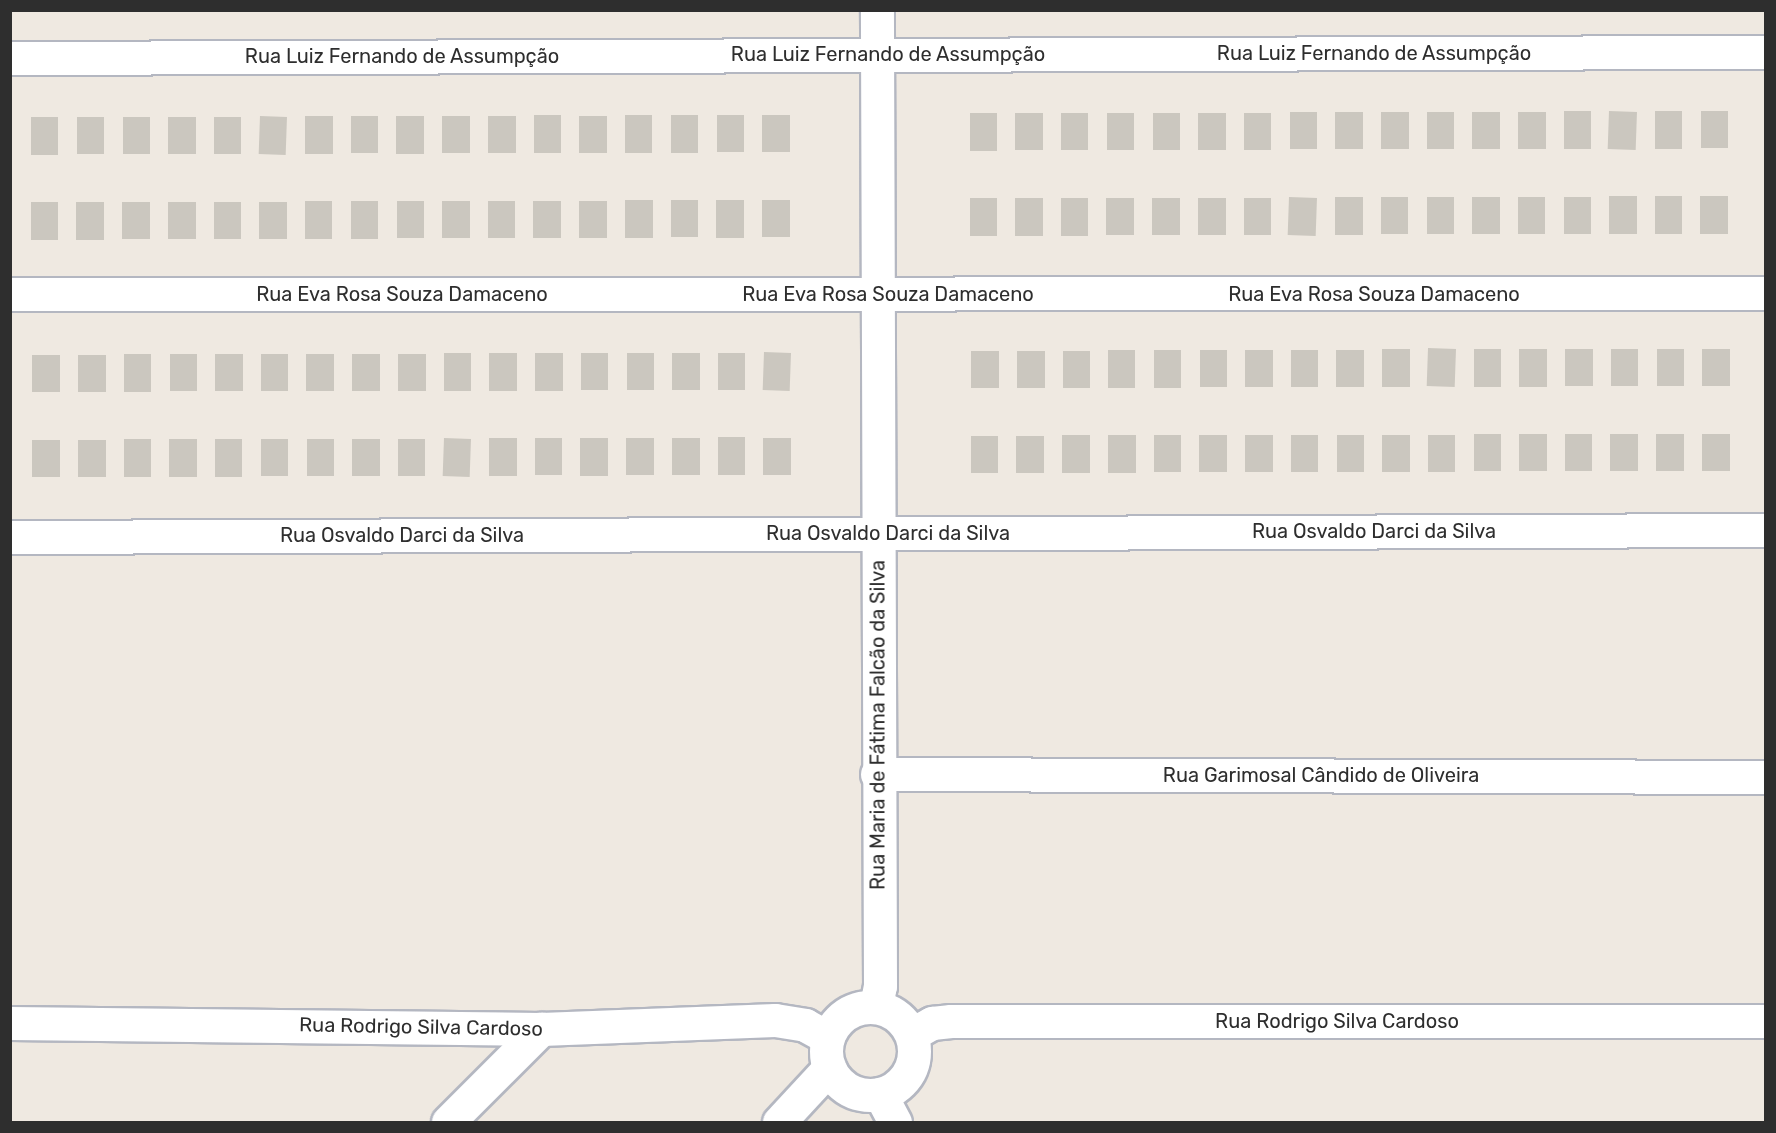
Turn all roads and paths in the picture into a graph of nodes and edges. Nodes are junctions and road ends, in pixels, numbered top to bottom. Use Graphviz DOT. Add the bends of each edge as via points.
graph roads {
  1 [pos="877,10"];
  2 [pos="1766,52"];
  3 [pos="877,54"];
  4 [pos="10,58"];
  5 [pos="1766,293"];
  6 [pos="10,294"];
  7 [pos="877,294"];
  8 [pos="1766,530"];
  9 [pos="877,533"];
  10 [pos="10,537"];
  11 [pos="877,774"];
  12 [pos="1766,777"];
  13 [pos="876,1006"];
  14 [pos="1766,1021"];
  15 [pos="10,1023"];
  16 [pos="541,1029"];
  17 [pos="912,1034"];
  18 [pos="828,1053"];
  19 [pos="880,1094"];
  20 [pos="448,1122"];
  21 [pos="779,1122"];
  22 [pos="895,1122"];
  1 -- 3 [label="street, Rua Maria de Fátima Falcão da Silva"];
  2 -- 3 [label="street, Rua Luiz Fernando de Assumpção"];
  3 -- 4 [label="street, Rua Luiz Fernando de Assumpção"];
  3 -- 7 [label="street, Rua Maria de Fátima Falcão da Silva"];
  5 -- 7 [label="street, Rua Eva Rosa Souza Damaceno"];
  6 -- 7 [label="street, Rua Eva Rosa Souza Damaceno"];
  7 -- 9 [label="street, Rua Maria de Fátima Falcão da Silva"];
  8 -- 9 [label="street, Rua Osvaldo Darci da Silva"];
  9 -- 10 [label="street, Rua Osvaldo Darci da Silva"];
  9 -- 11 [label="street, Rua Maria de Fátima Falcão da Silva"];
  11 -- 12 [label="street, Rua Garimosal Cândido de Oliveira"];
  11 -- 13 [label="street, Rua Maria de Fátima Falcão da Silva" via="880,987"];
  13 -- 17 [label="street" via="897,1015"];
  13 -- 18 [label="street" via="846,1013"];
  14 -- 17 [label="street, Rua Rodrigo Silva Cardoso" via="951,1021 932,1023"];
  15 -- 16 [label="street, Rua Rodrigo Silva Cardoso"];
  16 -- 18 [label="street, Rua Rodrigo Silva Cardoso" via="775,1020 805,1025"];
  16 -- 20 [label="street"];
  17 -- 19 [label="street" via="913,1064 906,1078"];
  18 -- 19 [label="street" via="850,1091"];
  18 -- 21 [label="street"];
  19 -- 22 [label="street"];
}
